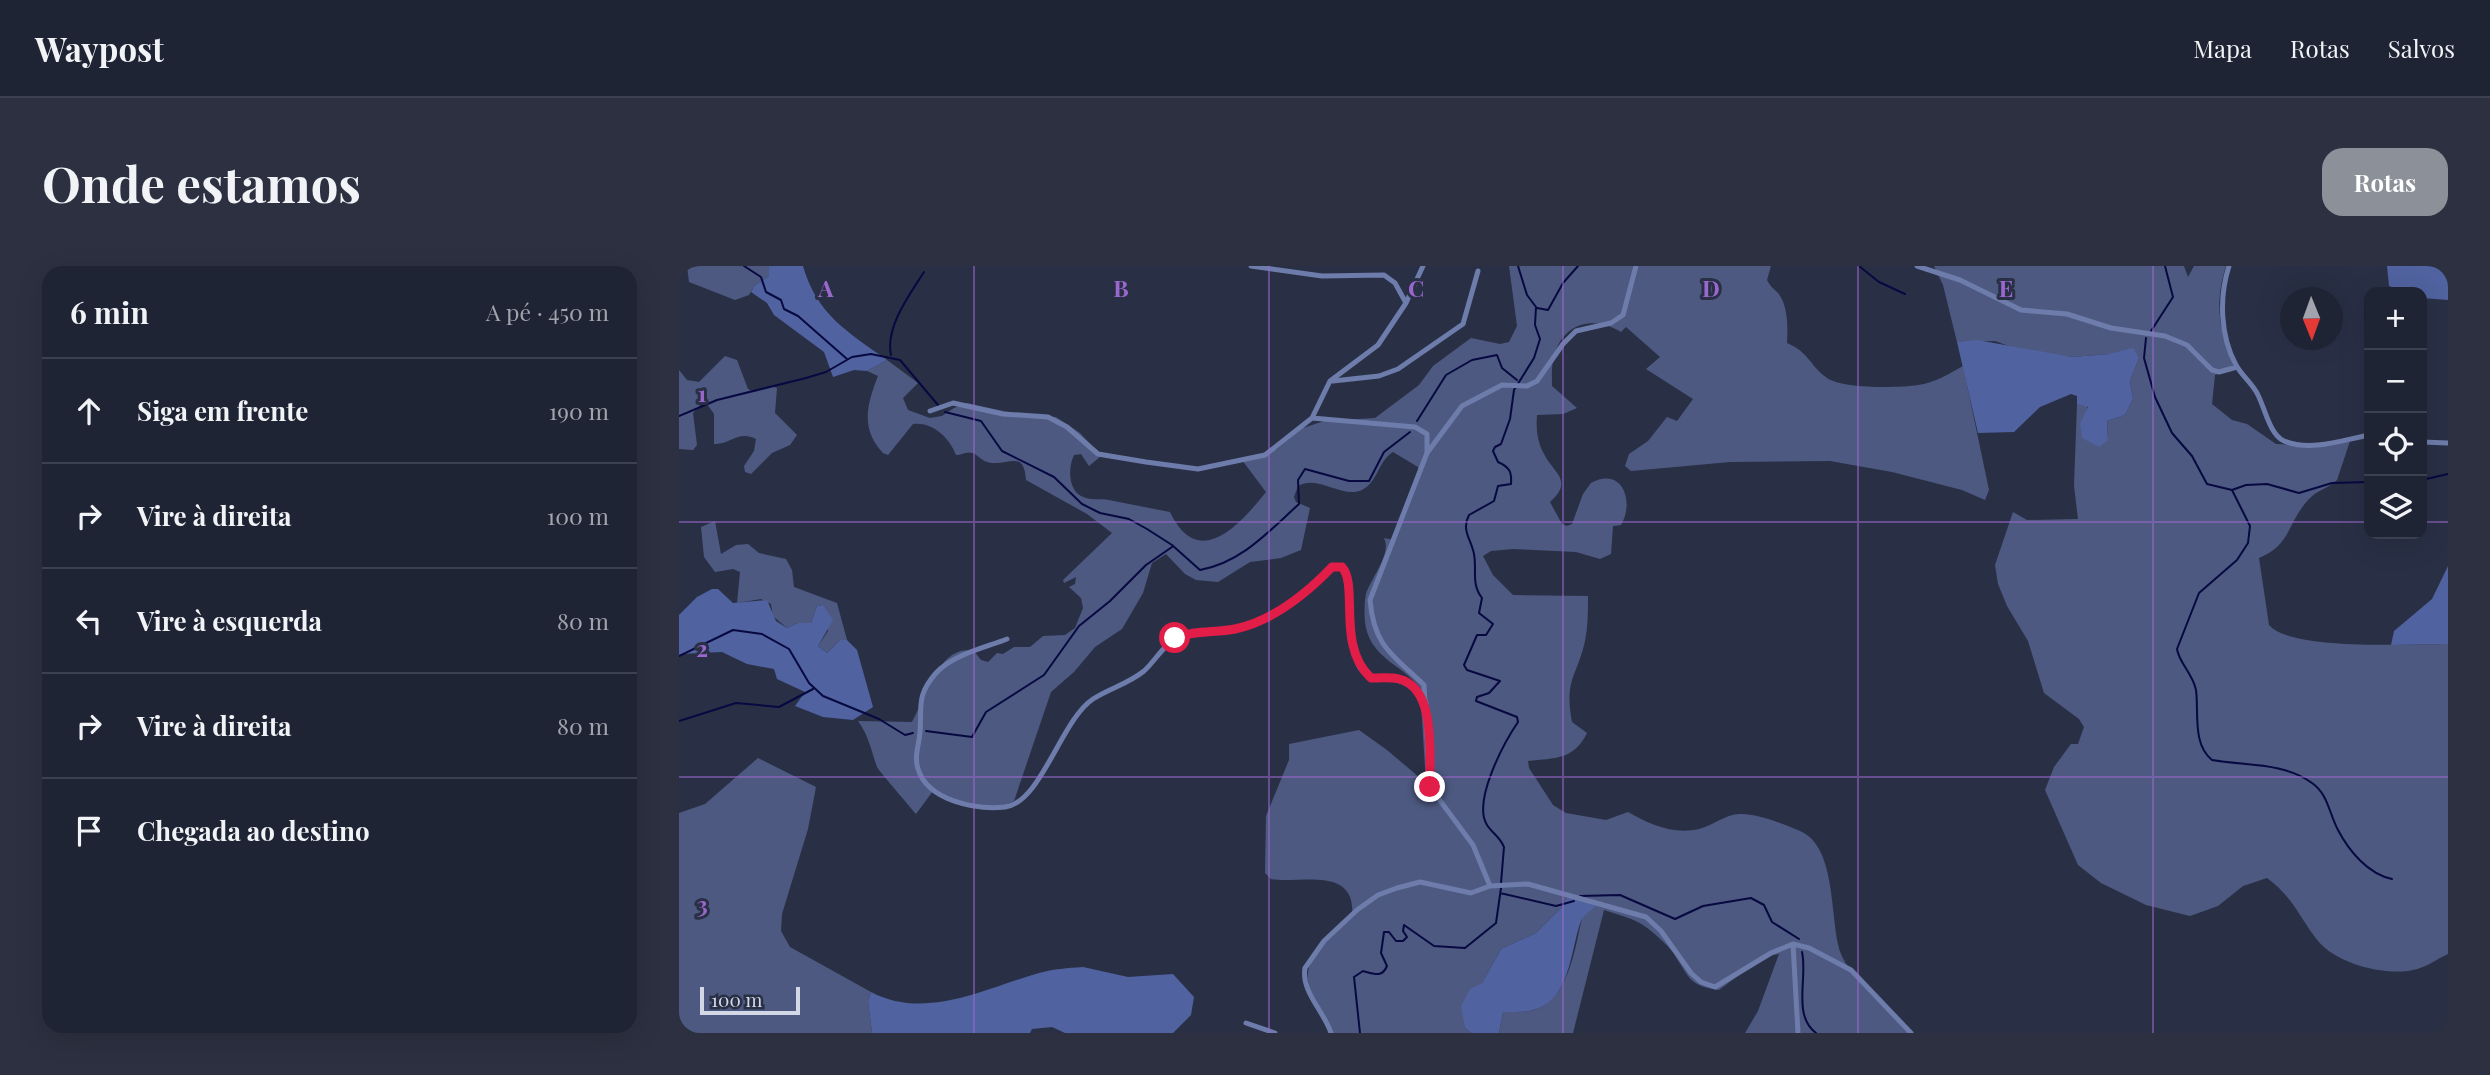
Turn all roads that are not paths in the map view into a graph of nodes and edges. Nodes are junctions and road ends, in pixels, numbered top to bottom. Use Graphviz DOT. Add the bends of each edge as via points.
graph roads {
  1 [pos="1251,266"];
  2 [pos="1423,266"];
  3 [pos="1636,266"];
  4 [pos="1917,266"];
  5 [pos="2229,266"];
  6 [pos="1478,271"];
  7 [pos="1406,303"];
  8 [pos="2237,367"];
  9 [pos="1330,381"];
  10 [pos="930,411"];
  11 [pos="1312,418"];
  12 [pos="2364,436"];
  13 [pos="2427,442"];
  14 [pos="2448,443"];
  15 [pos="1427,453"];
  16 [pos="1007,639"];
  17 [pos="1426,703"];
  18 [pos="1490,886"];
  19 [pos="1793,944"];
  20 [pos="1246,1023"];
  21 [pos="1275,1033"];
  22 [pos="1331,1033"];
  23 [pos="1798,1033"];
  24 [pos="1911,1033"];
  1 -- 7 [label="street" via="1322,276 1384,275 1395,283"];
  2 -- 7 [label="street"];
  3 -- 15 [label="street" via="1623,315 1611,324 1576,331 1537,381 1502,385 1462,406"];
  4 -- 8 [label="street" via="2021,310 2067,314 2111,328 2165,335 2187,345 2212,370"];
  5 -- 8 [label="street" via="2223,285 2225,341"];
  6 -- 9 [label="street" via="1463,324 1398,369 1379,376"];
  7 -- 9 [label="street" via="1378,345"];
  8 -- 12 [label="street" via="2257,392 2277,437 2309,445"];
  9 -- 11 [label="street"];
  10 -- 11 [label="street" via="953,403 1003,414 1048,417 1098,454 1198,469 1265,455"];
  11 -- 15 [label="street" via="1415,427 1427,434"];
  13 -- 14 [label="street"];
  15 -- 17 [label="street" via="1370,600 1372,624 1380,642 1424,685"];
  16 -- 17 [label="street" via="949,662 920,699 918,767 931,788 951,800 982,806 1016,803 1031,789 1067,726 1089,702 1134,678 1175,638 1255,622 1310,590 1332,567 1342,567 1347,573 1348,620 1359,667 1371,678 1399,679"];
  17 -- 18 [label="street" via="1430,787 1473,845"];
  18 -- 19 [label="street" via="1528,884 1646,917 1691,973 1715,987"];
  18 -- 22 [label="street" via="1472,893 1420,881 1378,895 1357,910 1324,941 1305,968 1307,989"];
  19 -- 23 [label="street"];
  19 -- 24 [label="street" via="1851,970"];
  20 -- 21 [label="street"];
}
